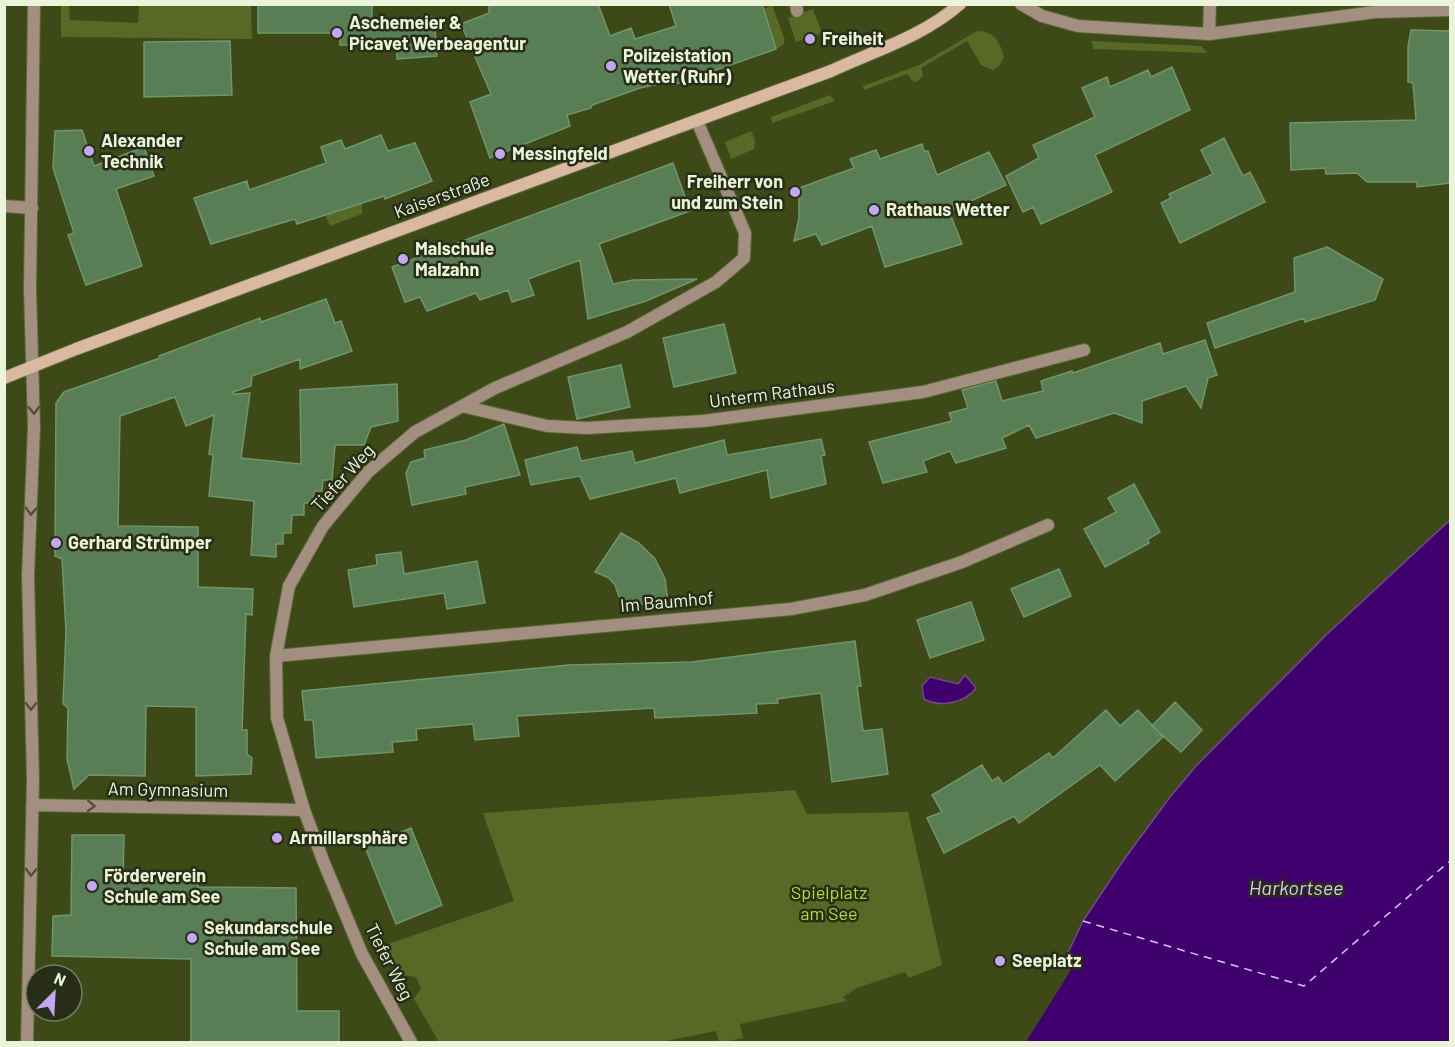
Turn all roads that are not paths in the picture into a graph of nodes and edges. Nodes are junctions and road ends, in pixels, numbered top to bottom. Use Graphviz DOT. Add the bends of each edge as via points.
graph roads {
  1 [pos="34,4"];
  2 [pos="960,4"];
  3 [pos="1021,4"];
  4 [pos="1210,4"];
  5 [pos="1375,8"];
  6 [pos="1450,10"];
  7 [pos="1209,34"];
  8 [pos="697,121"];
  9 [pos="4,206"];
  10 [pos="32,208"];
  11 [pos="1084,350"];
  12 [pos="32,367"];
  13 [pos="4,378"];
  14 [pos="462,406"];
  15 [pos="1048,525"];
  16 [pos="276,656"];
  17 [pos="32,805"];
  18 [pos="304,810"];
  19 [pos="27,1042"];
  20 [pos="411,1042"];
  1 -- 10 [label="street"];
  2 -- 8 [label="main road, Kaiserstraße" via="945,18 900,44"];
  3 -- 7 [label="street" via="1042,16 1078,26"];
  4 -- 7 [label="street"];
  5 -- 6 [label="street"];
  5 -- 7 [label="street"];
  8 -- 12 [label="main road, Kaiserstraße"];
  8 -- 14 [label="street, Tiefer Weg" via="745,233 744,258 716,282 627,333 495,388"];
  9 -- 10 [label="street"];
  10 -- 12 [label="street"];
  11 -- 14 [label="street, Unterm Rathaus" via="923,392 703,421 587,428 547,426"];
  12 -- 13 [label="main road"];
  12 -- 17 [label="street, one-way" via="34,427 28,576"];
  14 -- 16 [label="street, Tiefer Weg" via="415,432 391,452 368,472 323,526 289,586"];
  15 -- 16 [label="street, Im Baumhof" via="962,562 865,595 791,609"];
  16 -- 18 [label="street, Tiefer Weg" via="278,718"];
  17 -- 18 [label="street, Am Gymnasium, one-way"];
  17 -- 19 [label="street, one-way"];
  18 -- 20 [label="street, Tiefer Weg" via="362,954"];
}
